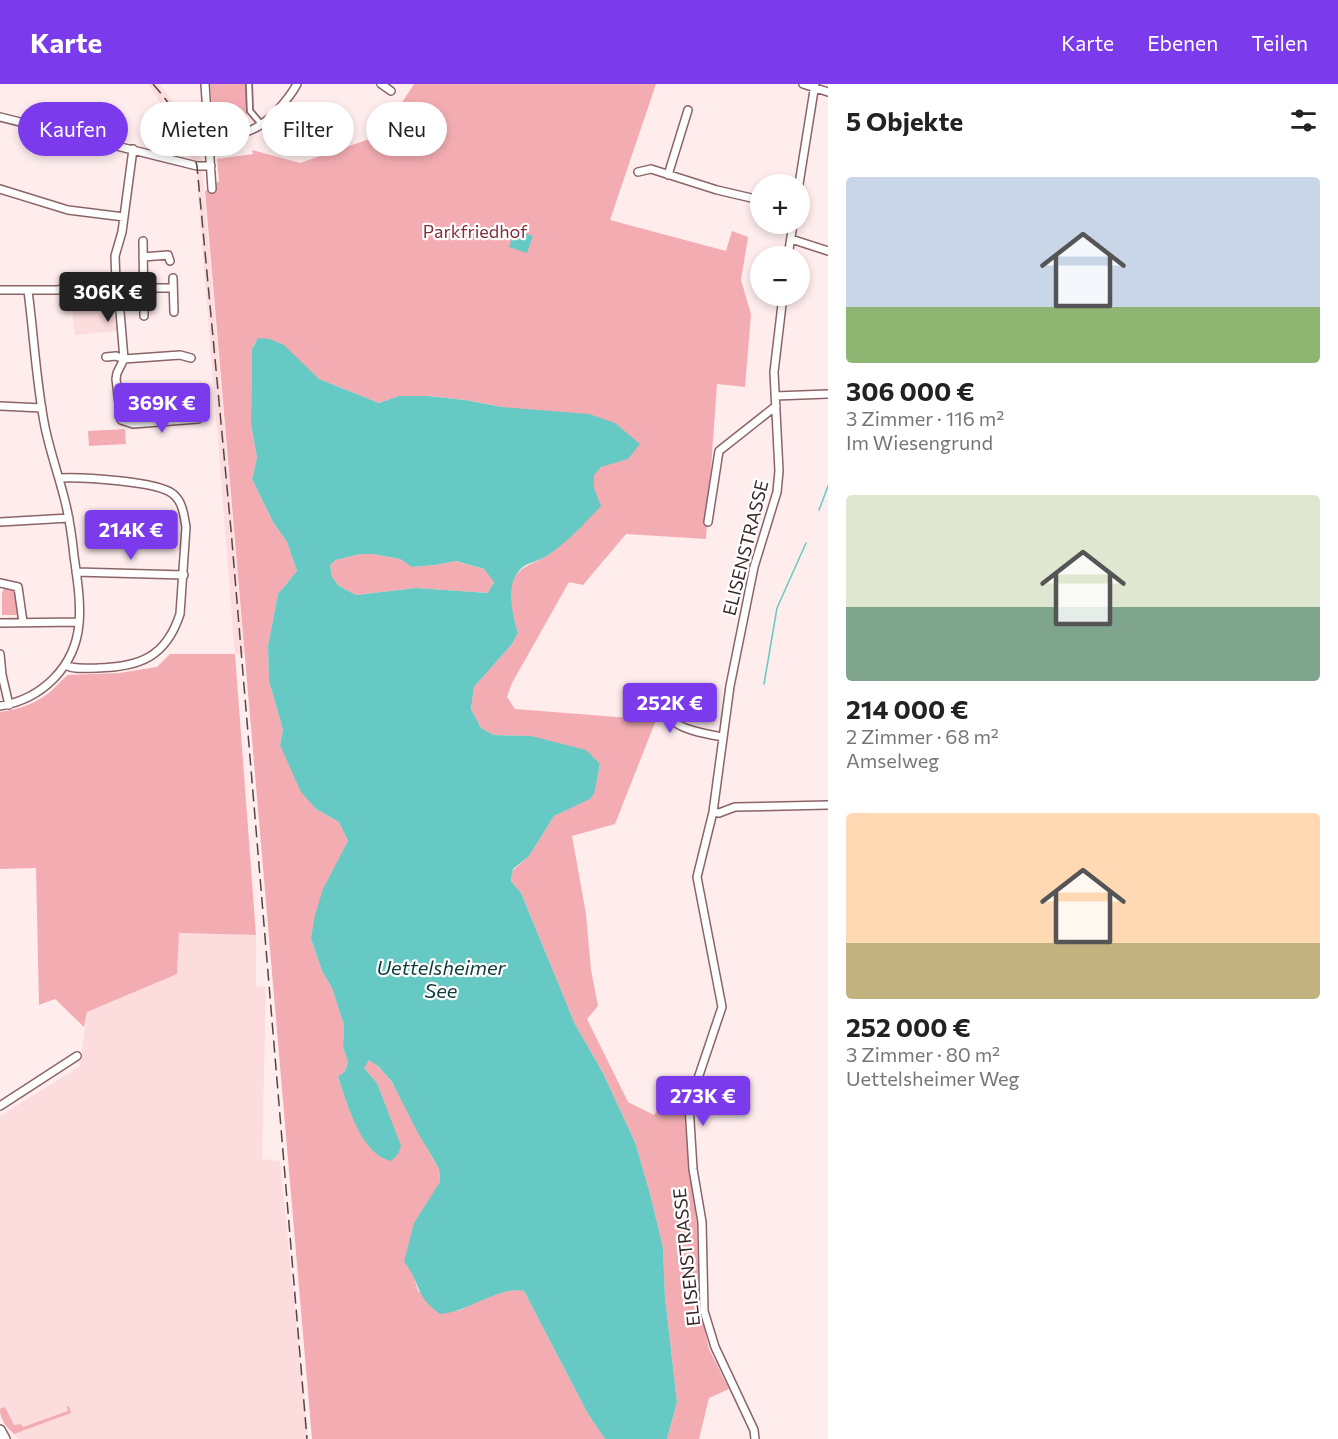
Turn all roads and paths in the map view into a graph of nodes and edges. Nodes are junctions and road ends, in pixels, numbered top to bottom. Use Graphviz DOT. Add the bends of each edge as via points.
graph roads {
  1 [pos="205,84"];
  2 [pos="249,84"];
  3 [pos="297,84"];
  4 [pos="381,84"];
  5 [pos="803,84"];
  6 [pos="815,86"];
  7 [pos="390,91"];
  8 [pos="828,92"];
  9 [pos="206,102"];
  10 [pos="285,102"];
  11 [pos="688,110"];
  12 [pos="0,117"];
  13 [pos="262,122"];
  14 [pos="133,150"];
  15 [pos="210,156"];
  16 [pos="211,166"];
  17 [pos="638,172"];
  18 [pos="801,174"];
  19 [pos="668,175"];
  20 [pos="0,189"];
  21 [pos="212,189"];
  22 [pos="750,198"];
  23 [pos="124,217"];
  24 [pos="791,234"];
  25 [pos="790,239"];
  26 [pos="143,241"];
  27 [pos="789,246"];
  28 [pos="828,251"];
  29 [pos="142,257"];
  30 [pos="170,261"];
  31 [pos="172,278"];
  32 [pos="117,285"];
  33 [pos="143,287"];
  34 [pos="173,288"];
  35 [pos="0,290"];
  36 [pos="28,291"];
  37 [pos="782,306"];
  38 [pos="174,312"];
  39 [pos="144,316"];
  40 [pos="106,357"];
  41 [pos="191,358"];
  42 [pos="124,359"];
  43 [pos="828,394"];
  44 [pos="775,396"];
  45 [pos="0,406"];
  46 [pos="776,406"];
  47 [pos="42,408"];
  48 [pos="198,419"];
  49 [pos="59,478"];
  50 [pos="69,518"];
  51 [pos="0,522"];
  52 [pos="708,522"];
  53 [pos="76,572"];
  54 [pos="184,575"];
  55 [pos="0,583"];
  56 [pos="23,622"];
  57 [pos="79,622"];
  58 [pos="0,623"];
  59 [pos="0,654"];
  60 [pos="65,665"];
  61 [pos="676,689"];
  62 [pos="9,705"];
  63 [pos="0,706"];
  64 [pos="723,737"];
  65 [pos="828,805"];
  66 [pos="713,812"];
  67 [pos="77,1056"];
  68 [pos="0,1106"];
  69 [pos="0,1430"];
  70 [pos="4,1439"];
  71 [pos="755,1439"];
  1 -- 9 [label="street"];
  2 -- 13 [label="street" via="250,111"];
  3 -- 10 [label="street"];
  4 -- 7 [label="street"];
  5 -- 6 [label="street"];
  6 -- 8 [label="street"];
  6 -- 18 [label="street"];
  11 -- 19 [label="street"];
  12 -- 14 [label="street"];
  14 -- 16 [label="street"];
  14 -- 23 [label="street"];
  15 -- 16 [label="street"];
  16 -- 21 [label="street"];
  17 -- 19 [label="street" via="651,169"];
  19 -- 22 [label="street"];
  20 -- 23 [label="street" via="68,210"];
  23 -- 32 [label="street" via="115,256"];
  24 -- 25 [label="street"];
  25 -- 27 [label="street"];
  25 -- 28 [label="street"];
  26 -- 29 [label="street"];
  29 -- 30 [label="street" via="168,255"];
  29 -- 33 [label="street"];
  31 -- 34 [label="street"];
  32 -- 33 [label="street"];
  32 -- 36 [label="street"];
  32 -- 42 [label="street"];
  33 -- 34 [label="street"];
  33 -- 39 [label="street"];
  34 -- 38 [label="street"];
  35 -- 36 [label="street"];
  36 -- 47 [label="street"];
  37 -- 44 [label="street, ELISENSTRASSE"];
  40 -- 42 [label="street"];
  41 -- 42 [label="street" via="180,355"];
  42 -- 48 [label="street" via="116,380 121,420 133,424"];
  43 -- 44 [label="street"];
  44 -- 46 [label="street, ELISENSTRASSE"];
  45 -- 47 [label="street"];
  46 -- 52 [label="street" via="719,452"];
  46 -- 64 [label="street, ELISENSTRASSE" via="777,492 754,567"];
  47 -- 49 [label="street"];
  49 -- 50 [label="street"];
  49 -- 54 [label="street" via="156,486 172,493 181,505 186,528"];
  50 -- 51 [label="street"];
  50 -- 53 [label="street"];
  53 -- 54 [label="street"];
  53 -- 57 [label="street"];
  54 -- 60 [label="street" via="176,626 155,653 122,667"];
  55 -- 56 [label="street" via="18,587"];
  56 -- 57 [label="street"];
  56 -- 58 [label="street"];
  57 -- 60 [label="street"];
  59 -- 62 [label="street"];
  60 -- 62 [label="street" via="46,686"];
  61 -- 64 [label="street" via="671,714 674,722"];
  62 -- 63 [label="street"];
  64 -- 66 [label="street, ELISENSTRASSE"];
  65 -- 66 [label="street" via="735,807"];
  66 -- 71 [label="street, ELISENSTRASSE" via="697,877 722,1007 689,1105 692,1159 702,1222 704,1311 710,1336"];
  67 -- 68 [label="street"];
  69 -- 70 [label="main road"];
}
